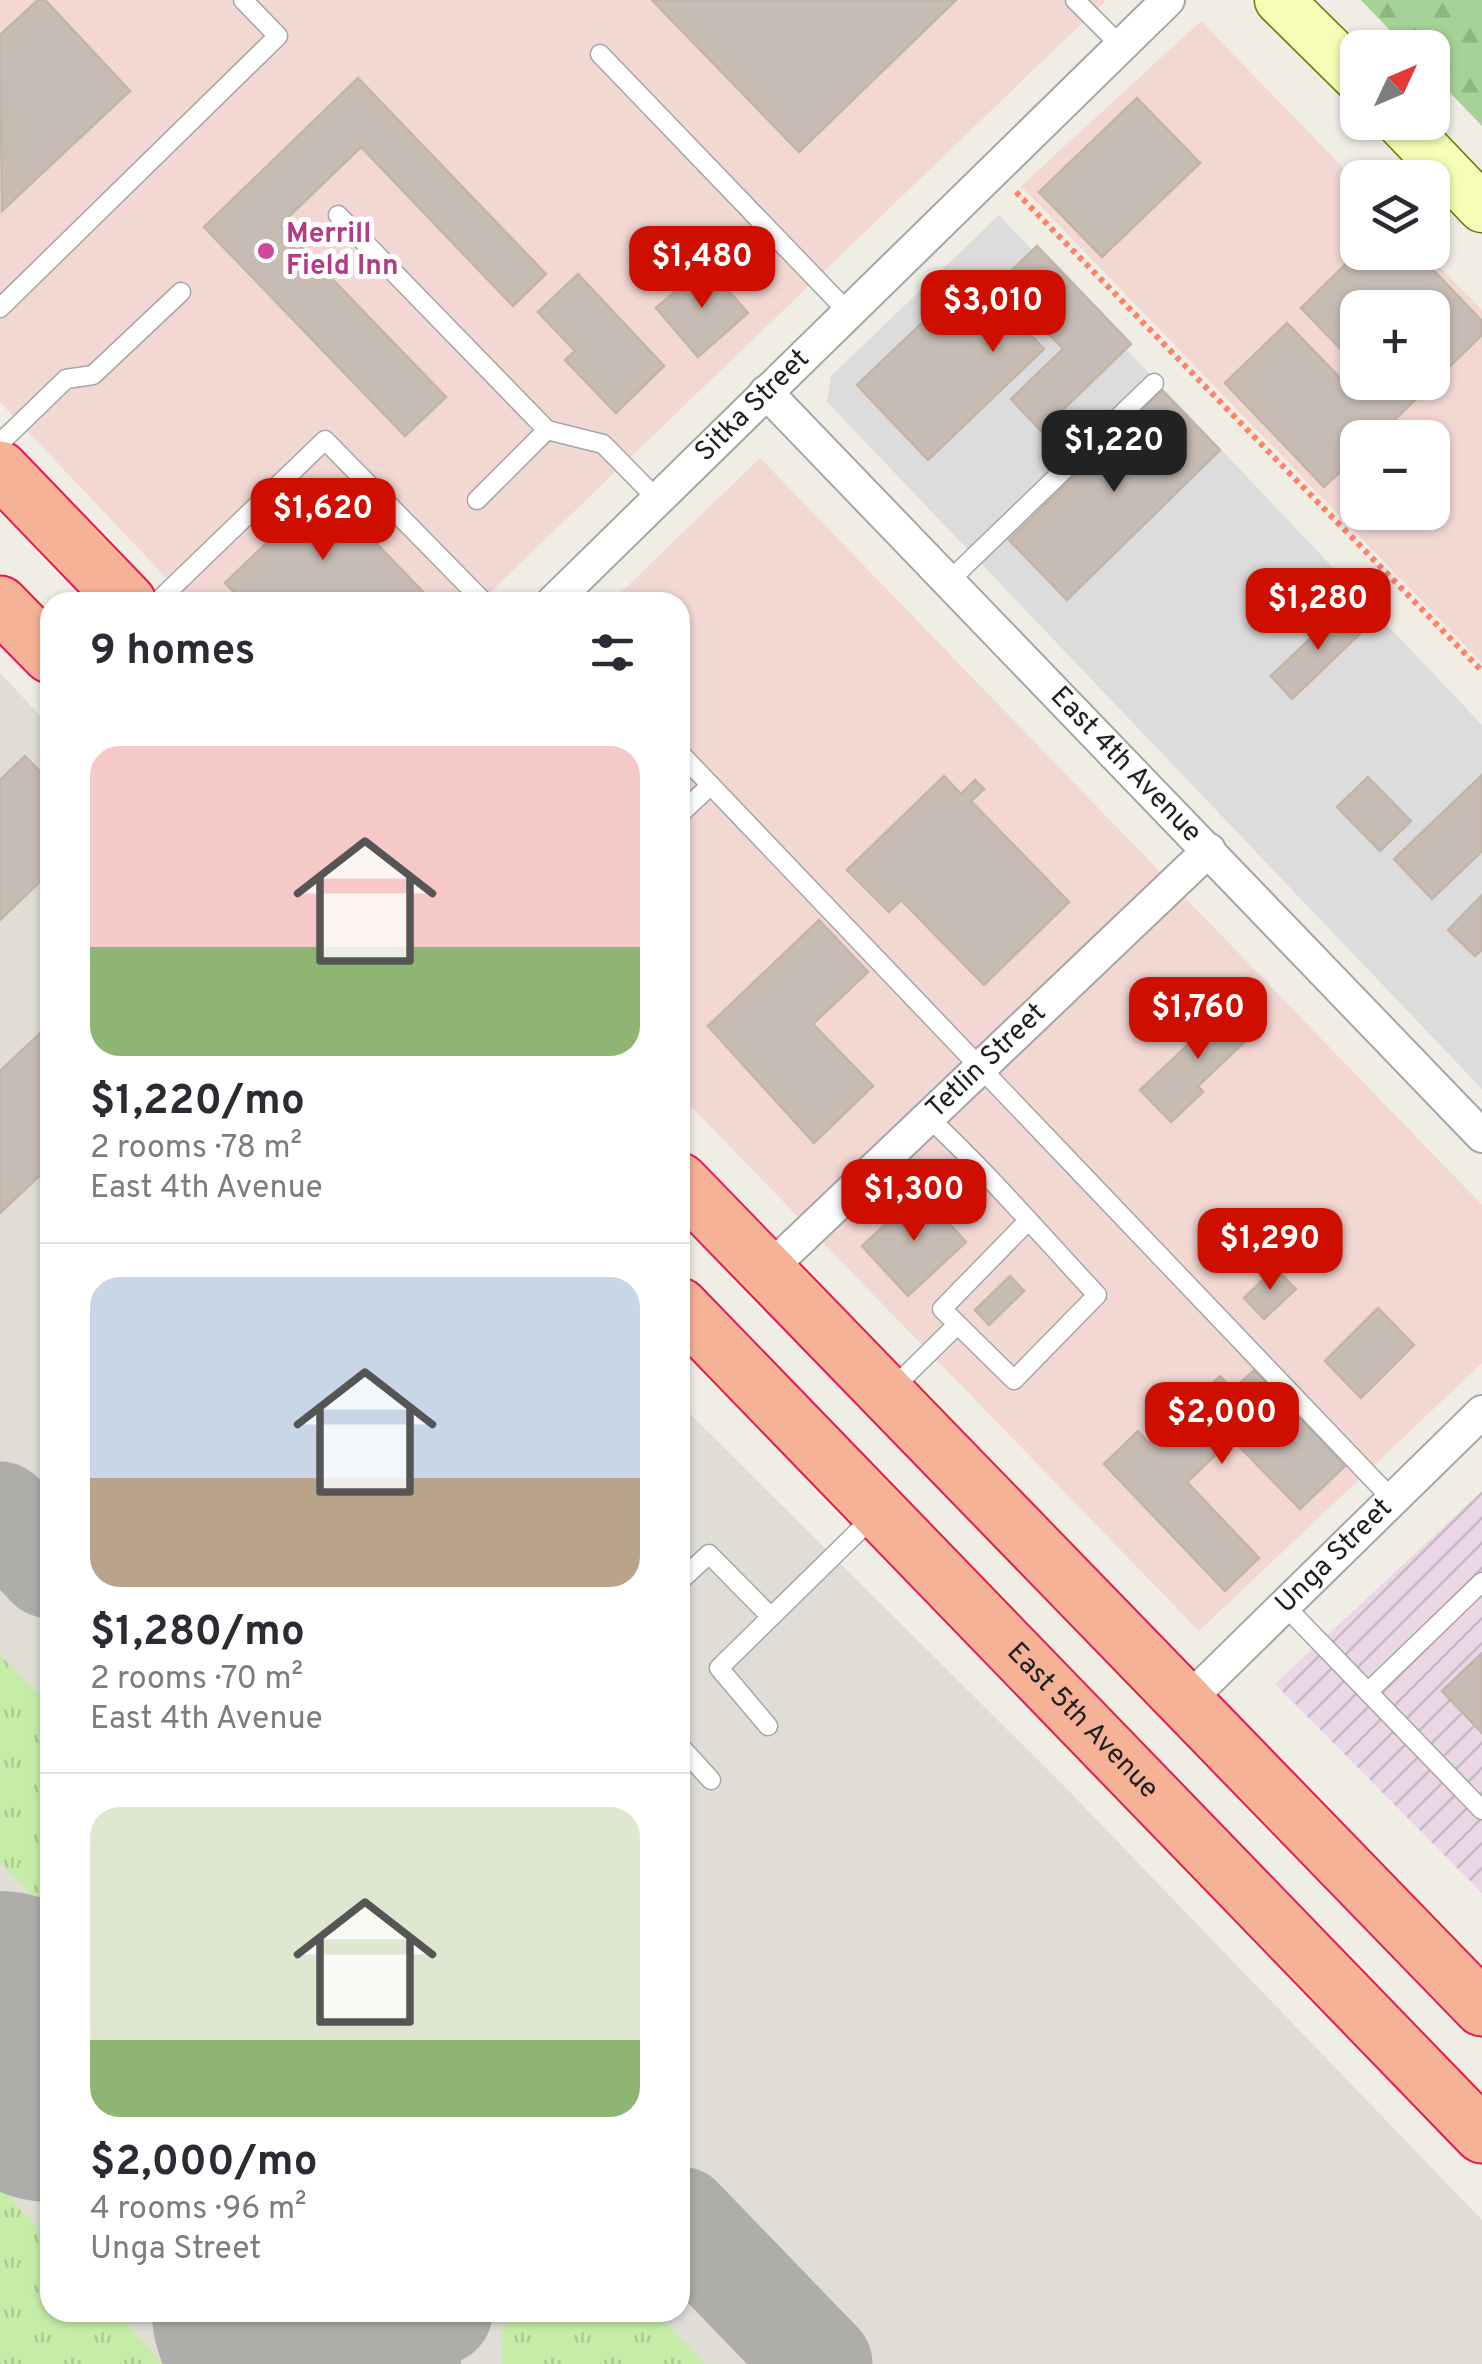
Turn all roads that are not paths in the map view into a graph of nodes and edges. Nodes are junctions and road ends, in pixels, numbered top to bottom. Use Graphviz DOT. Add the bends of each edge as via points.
graph roads {
  1 [pos="243,0"];
  2 [pos="1075,0"];
  3 [pos="1168,0"];
  4 [pos="1278,0"];
  5 [pos="1121,46"];
  6 [pos="600,54"];
  7 [pos="1340,60"];
  8 [pos="1417,140"];
  9 [pos="1482,208"];
  10 [pos="338,214"];
  11 [pos="181,292"];
  12 [pos="2,300"];
  13 [pos="848,312"];
  14 [pos="1154,383"];
  15 [pos="766,392"];
  16 [pos="547,430"];
  17 [pos="0,443"];
  18 [pos="0,469"];
  19 [pos="476,500"];
  20 [pos="658,500"];
  21 [pos="950,580"];
  22 [pos="118,592"];
  23 [pos="167,592"];
  24 [pos="474,592"];
  25 [pos="563,592"];
  26 [pos="0,604"];
  27 [pos="40,646"];
  28 [pos="690,764"];
  29 [pos="710,786"];
  30 [pos="690,805"];
  31 [pos="1208,850"];
  32 [pos="978,1070"];
  33 [pos="928,1118"];
  34 [pos="1482,1136"];
  35 [pos="690,1192"];
  36 [pos="1028,1221"];
  37 [pos="766,1272"];
  38 [pos="690,1316"];
  39 [pos="957,1324"];
  40 [pos="887,1394"];
  41 [pos="1482,1412"];
  42 [pos="1392,1498"];
  43 [pos="878,1511"];
  44 [pos="690,1572"];
  45 [pos="1482,1582"];
  46 [pos="1284,1605"];
  47 [pos="771,1617"];
  48 [pos="1368,1692"];
  49 [pos="1186,1702"];
  50 [pos="768,1726"];
  51 [pos="690,1757"];
  52 [pos="711,1780"];
  53 [pos="1482,1810"];
  54 [pos="1482,2008"];
  55 [pos="1482,2135"];
  1 -- 12 [label="lane" via="278,36"];
  2 -- 5 [label="lane"];
  3 -- 5 [label="street, Sitka Street"];
  4 -- 7 [label="main road"];
  5 -- 13 [label="street, Sitka Street"];
  6 -- 13 [label="lane"];
  8 -- 9 [label="main road"];
  10 -- 16 [label="lane"];
  11 -- 17 [label="lane" via="93,375 66,379"];
  13 -- 15 [label="street, Sitka Street"];
  14 -- 21 [label="lane"];
  15 -- 20 [label="street, Sitka Street"];
  15 -- 21 [label="street, East 4th Avenue"];
  16 -- 19 [label="lane"];
  16 -- 20 [label="lane" via="603,444"];
  18 -- 22 [label="highway"];
  20 -- 25 [label="street, Sitka Street"];
  21 -- 31 [label="street, East 4th Avenue"];
  23 -- 24 [label="lane" via="325,440"];
  26 -- 27 [label="highway"];
  28 -- 29 [label="lane"];
  29 -- 30 [label="lane"];
  29 -- 32 [label="lane"];
  31 -- 32 [label="street, Tetlin Street"];
  31 -- 34 [label="street, East 4th Avenue"];
  32 -- 33 [label="street, Tetlin Street"];
  32 -- 42 [label="lane"];
  33 -- 36 [label="lane"];
  33 -- 37 [label="street, Tetlin Street"];
  35 -- 37 [label="highway"];
  36 -- 39 [label="lane" via="942,1309"];
  36 -- 39 [label="lane" via="1097,1295 1014,1380"];
  37 -- 40 [label="highway"];
  38 -- 43 [label="highway, East 5th Avenue"];
  39 -- 40 [label="lane"];
  40 -- 49 [label="highway"];
  41 -- 42 [label="street, Unga Street"];
  42 -- 46 [label="street, Unga Street"];
  43 -- 47 [label="lane"];
  43 -- 55 [label="highway, East 5th Avenue"];
  44 -- 47 [label="lane" via="709,1554"];
  45 -- 48 [label="lane"];
  46 -- 48 [label="lane"];
  46 -- 49 [label="street, Unga Street"];
  47 -- 50 [label="lane" via="720,1668"];
  48 -- 53 [label="lane"];
  49 -- 54 [label="highway"];
  51 -- 52 [label="lane"];
}
